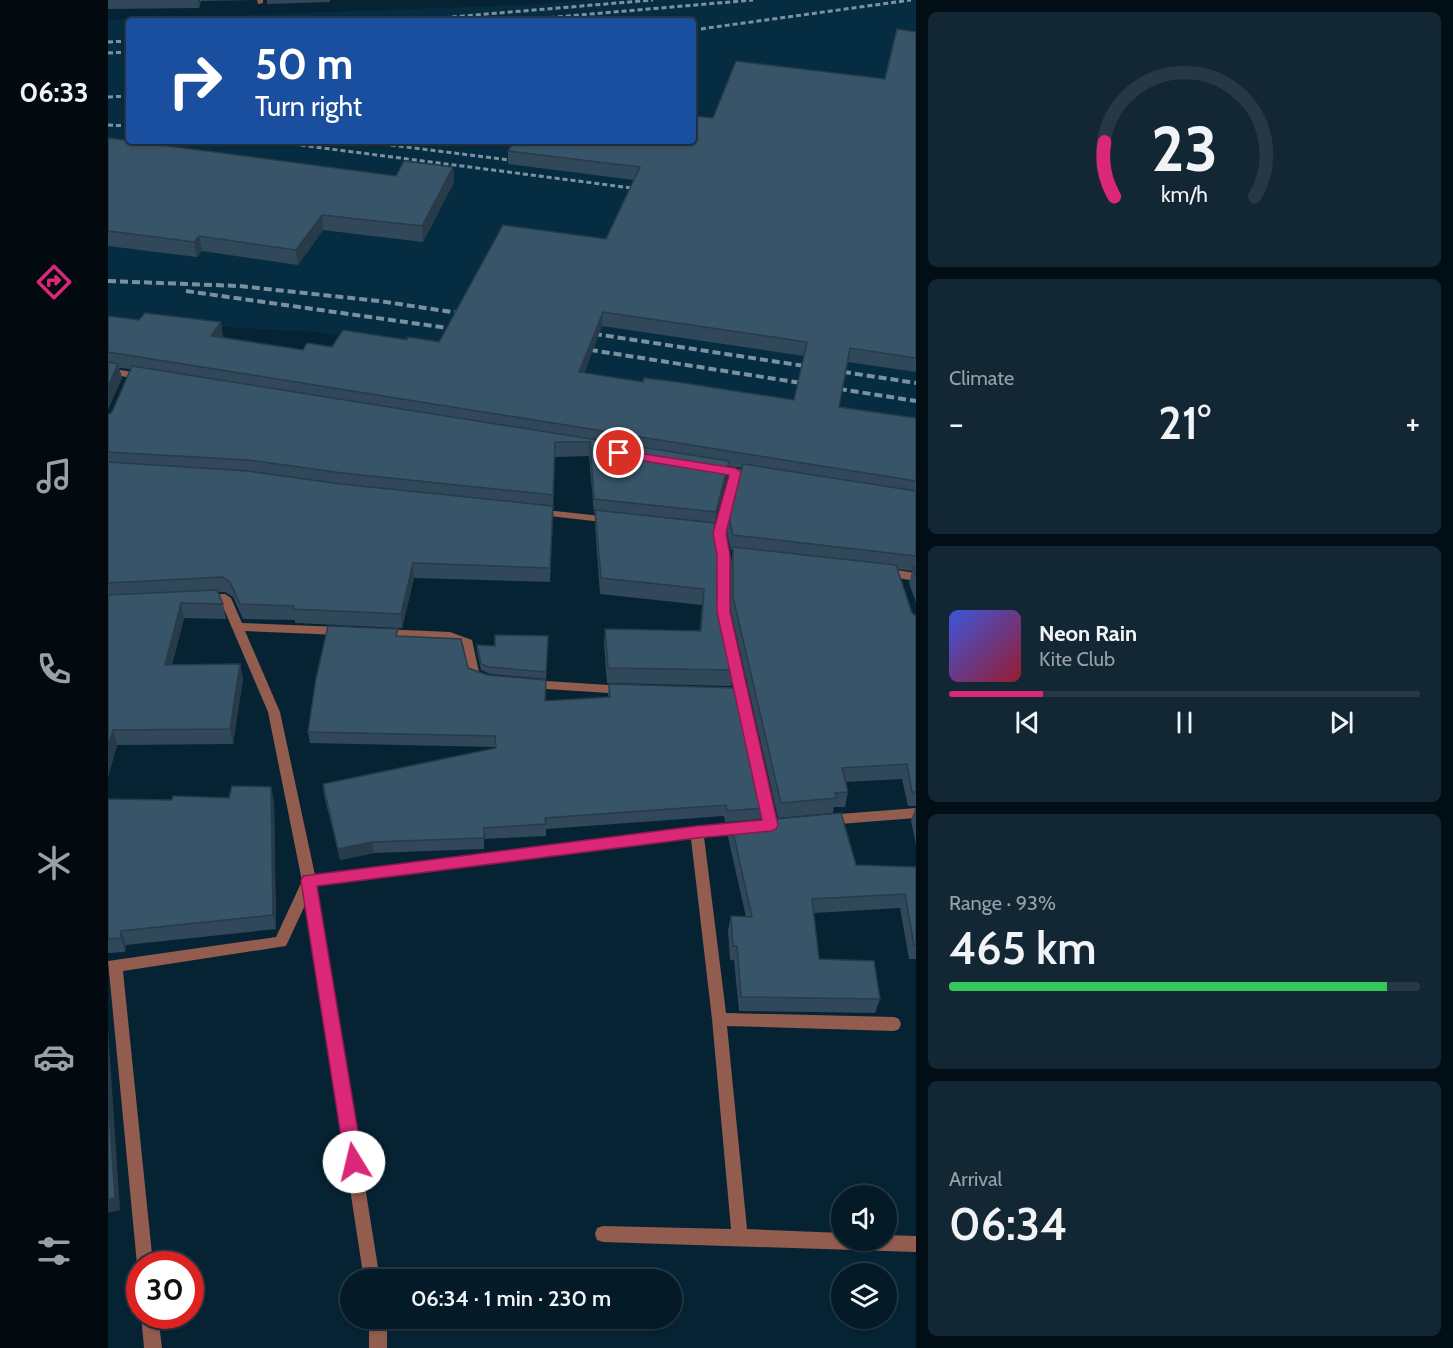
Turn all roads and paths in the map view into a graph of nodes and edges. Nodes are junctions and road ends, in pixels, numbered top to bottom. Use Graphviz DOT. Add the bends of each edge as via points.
graph roads {
  1 [pos="108,371"];
  2 [pos="155,378"];
  3 [pos="700,466"];
  4 [pos="735,472"];
  5 [pos="769,477"];
  6 [pos="526,510"];
  7 [pos="628,522"];
  8 [pos="874,572"];
  9 [pos="916,577"];
  10 [pos="189,600"];
  11 [pos="237,627"];
  12 [pos="497,681"];
  13 [pos="519,683"];
  14 [pos="640,691"];
  15 [pos="916,813"];
  16 [pos="816,821"];
  17 [pos="697,832"];
  18 [pos="309,881"];
  19 [pos="111,967"];
  20 [pos="719,1019"];
  21 [pos="894,1024"];
  22 [pos="603,1234"];
  23 [pos="740,1237"];
  24 [pos="916,1244"];
  25 [pos="144,1251"];
  26 [pos="370,1269"];
  27 [pos="151,1329"];
  28 [pos="378,1329"];
  29 [pos="153,1348"];
  30 [pos="378,1348"];
  1 -- 2 [label="street" via="129,380"];
  3 -- 4 [label="street"];
  4 -- 5 [label="street"];
  4 -- 17 [label="street" via="714,532 729,555 723,612 736,693 776,824"];
  6 -- 7 [label="street"];
  8 -- 9 [label="street" via="900,579"];
  10 -- 11 [label="street" via="225,598"];
  11 -- 12 [label="street" via="450,636 468,643 473,674"];
  11 -- 18 [label="street" via="274,712"];
  13 -- 14 [label="street"];
  15 -- 16 [label="street"];
  17 -- 18 [label="street"];
  17 -- 20 [label="street"];
  18 -- 19 [label="street" via="281,942"];
  18 -- 26 [label="street"];
  19 -- 25 [label="street"];
  20 -- 21 [label="street"];
  20 -- 23 [label="street"];
  22 -- 23 [label="street"];
  23 -- 24 [label="street"];
  27 -- 29 [label="street"];
  28 -- 30 [label="street"];
}
